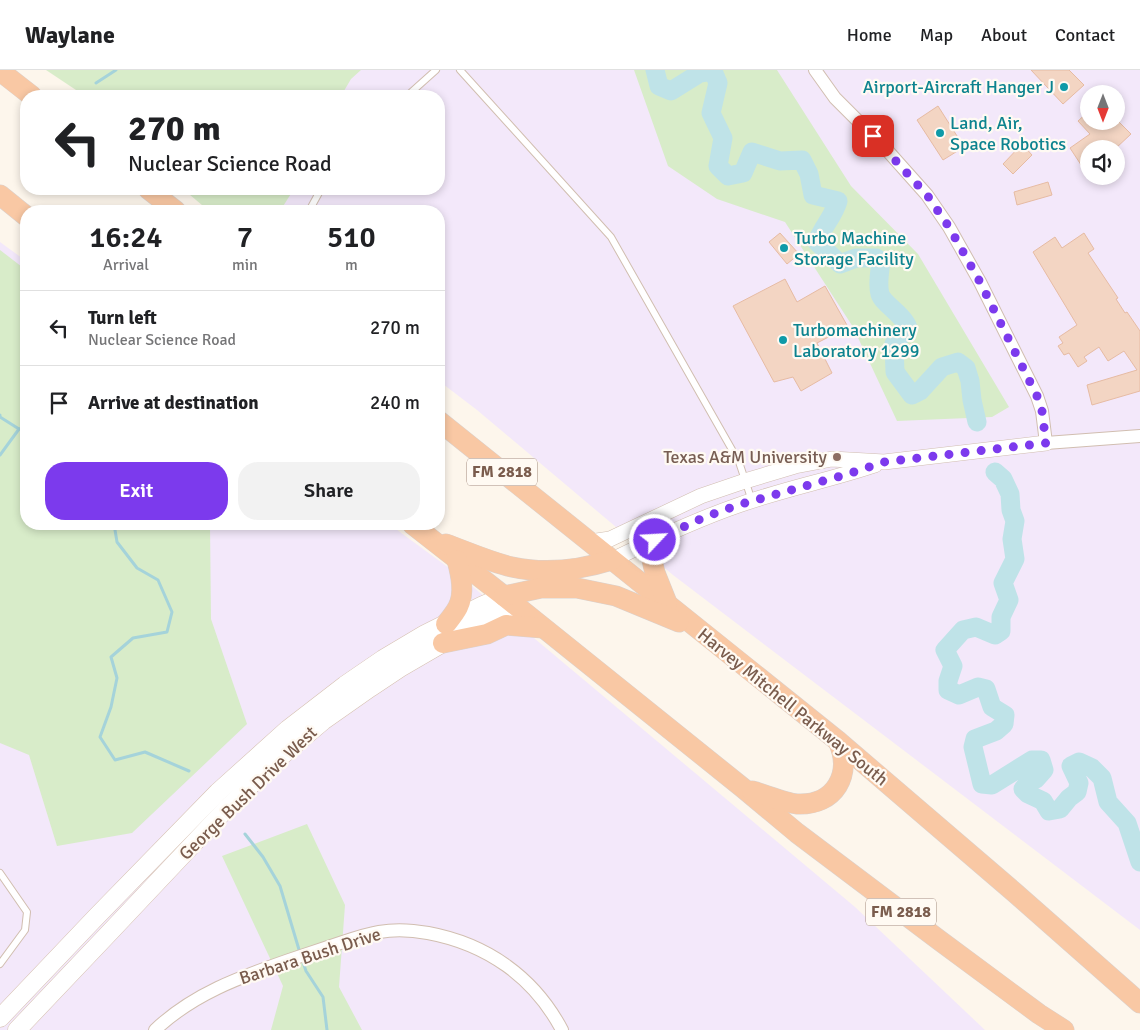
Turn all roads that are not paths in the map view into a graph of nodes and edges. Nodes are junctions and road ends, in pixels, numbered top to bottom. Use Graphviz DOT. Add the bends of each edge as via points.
graph roads {
  1 [pos="436,70"];
  2 [pos="460,70"];
  3 [pos="815,70"];
  4 [pos="0,71"];
  5 [pos="24,90"];
  6 [pos="414,90"];
  7 [pos="0,195"];
  8 [pos="156,195"];
  9 [pos="168,205"];
  10 [pos="20,211"];
  11 [pos="445,426"];
  12 [pos="1140,436"];
  13 [pos="1046,443"];
  14 [pos="884,462"];
  15 [pos="746,481"];
  16 [pos="752,500"];
  17 [pos="419,530"];
  18 [pos="428,537"];
  19 [pos="655,540"];
  20 [pos="590,542"];
  21 [pos="457,560"];
  22 [pos="612,560"];
  23 [pos="504,596"];
  24 [pos="668,605"];
  25 [pos="520,610"];
  26 [pos="543,628"];
  27 [pos="700,630"];
  28 [pos="445,633"];
  29 [pos="838,741"];
  30 [pos="742,788"];
  31 [pos="0,873"];
  32 [pos="0,964"];
  33 [pos="1140,1003"];
  34 [pos="1,1015"];
  35 [pos="17,1030"];
  36 [pos="155,1030"];
  37 [pos="562,1030"];
  38 [pos="1064,1030"];
  1 -- 6 [label="lane"];
  2 -- 15 [label="lane" via="611,237 739,462"];
  3 -- 13 [label="street" via="835,98 927,195 949,227 1037,396"];
  4 -- 5 [label="highway"];
  7 -- 10 [label="highway"];
  8 -- 9 [label="highway"];
  11 -- 20 [label="highway, Harvey Mitchell Parkway South / FM 2818"];
  12 -- 13 [label="street"];
  13 -- 14 [label="street"];
  14 -- 15 [label="street" via="832,459"];
  14 -- 16 [label="street"];
  15 -- 16 [label="lane"];
  15 -- 20 [label="street" via="701,496 610,539"];
  16 -- 19 [label="street"];
  17 -- 18 [label="highway, FM 2818"];
  18 -- 21 [label="highway, FM 2818"];
  18 -- 22 [label="highway" via="512,567 559,570"];
  19 -- 22 [label="street"];
  19 -- 24 [label="highway" via="652,560"];
  20 -- 22 [label="highway, Harvey Mitchell Parkway South / FM 2818"];
  21 -- 23 [label="highway, FM 2818"];
  21 -- 28 [label="highway" via="462,594"];
  22 -- 24 [label="highway, Harvey Mitchell Parkway South / FM 2818"];
  23 -- 25 [label="highway, FM 2818"];
  23 -- 27 [label="highway" via="541,588 577,588 616,596"];
  23 -- 28 [label="main road, George Bush Drive West" via="481,606"];
  24 -- 27 [label="highway, Harvey Mitchell Parkway South / FM 2818"];
  25 -- 26 [label="highway, FM 2818"];
  25 -- 28 [label="main road, George Bush Drive West"];
  26 -- 28 [label="highway" via="506,625 487,634"];
  26 -- 30 [label="highway, FM 2818"];
  27 -- 29 [label="highway, Harvey Mitchell Parkway South / FM 2818"];
  28 -- 34 [label="main road, George Bush Drive West" via="425,634 345,684 288,728 218,792"];
  28 -- 35 [label="main road, George Bush Drive West" via="323,721 278,758"];
  29 -- 30 [label="highway" via="843,760 842,775 835,790 823,800 794,804"];
  29 -- 33 [label="highway, Harvey Mitchell Parkway South / FM 2818"];
  30 -- 38 [label="highway, FM 2818" via="804,839"];
  31 -- 32 [label="lane" via="27,912 24,930"];
  36 -- 37 [label="street, Barbara Bush Drive" via="198,997 230,981 363,936 405,930 464,943 514,970 548,1006"];
}
